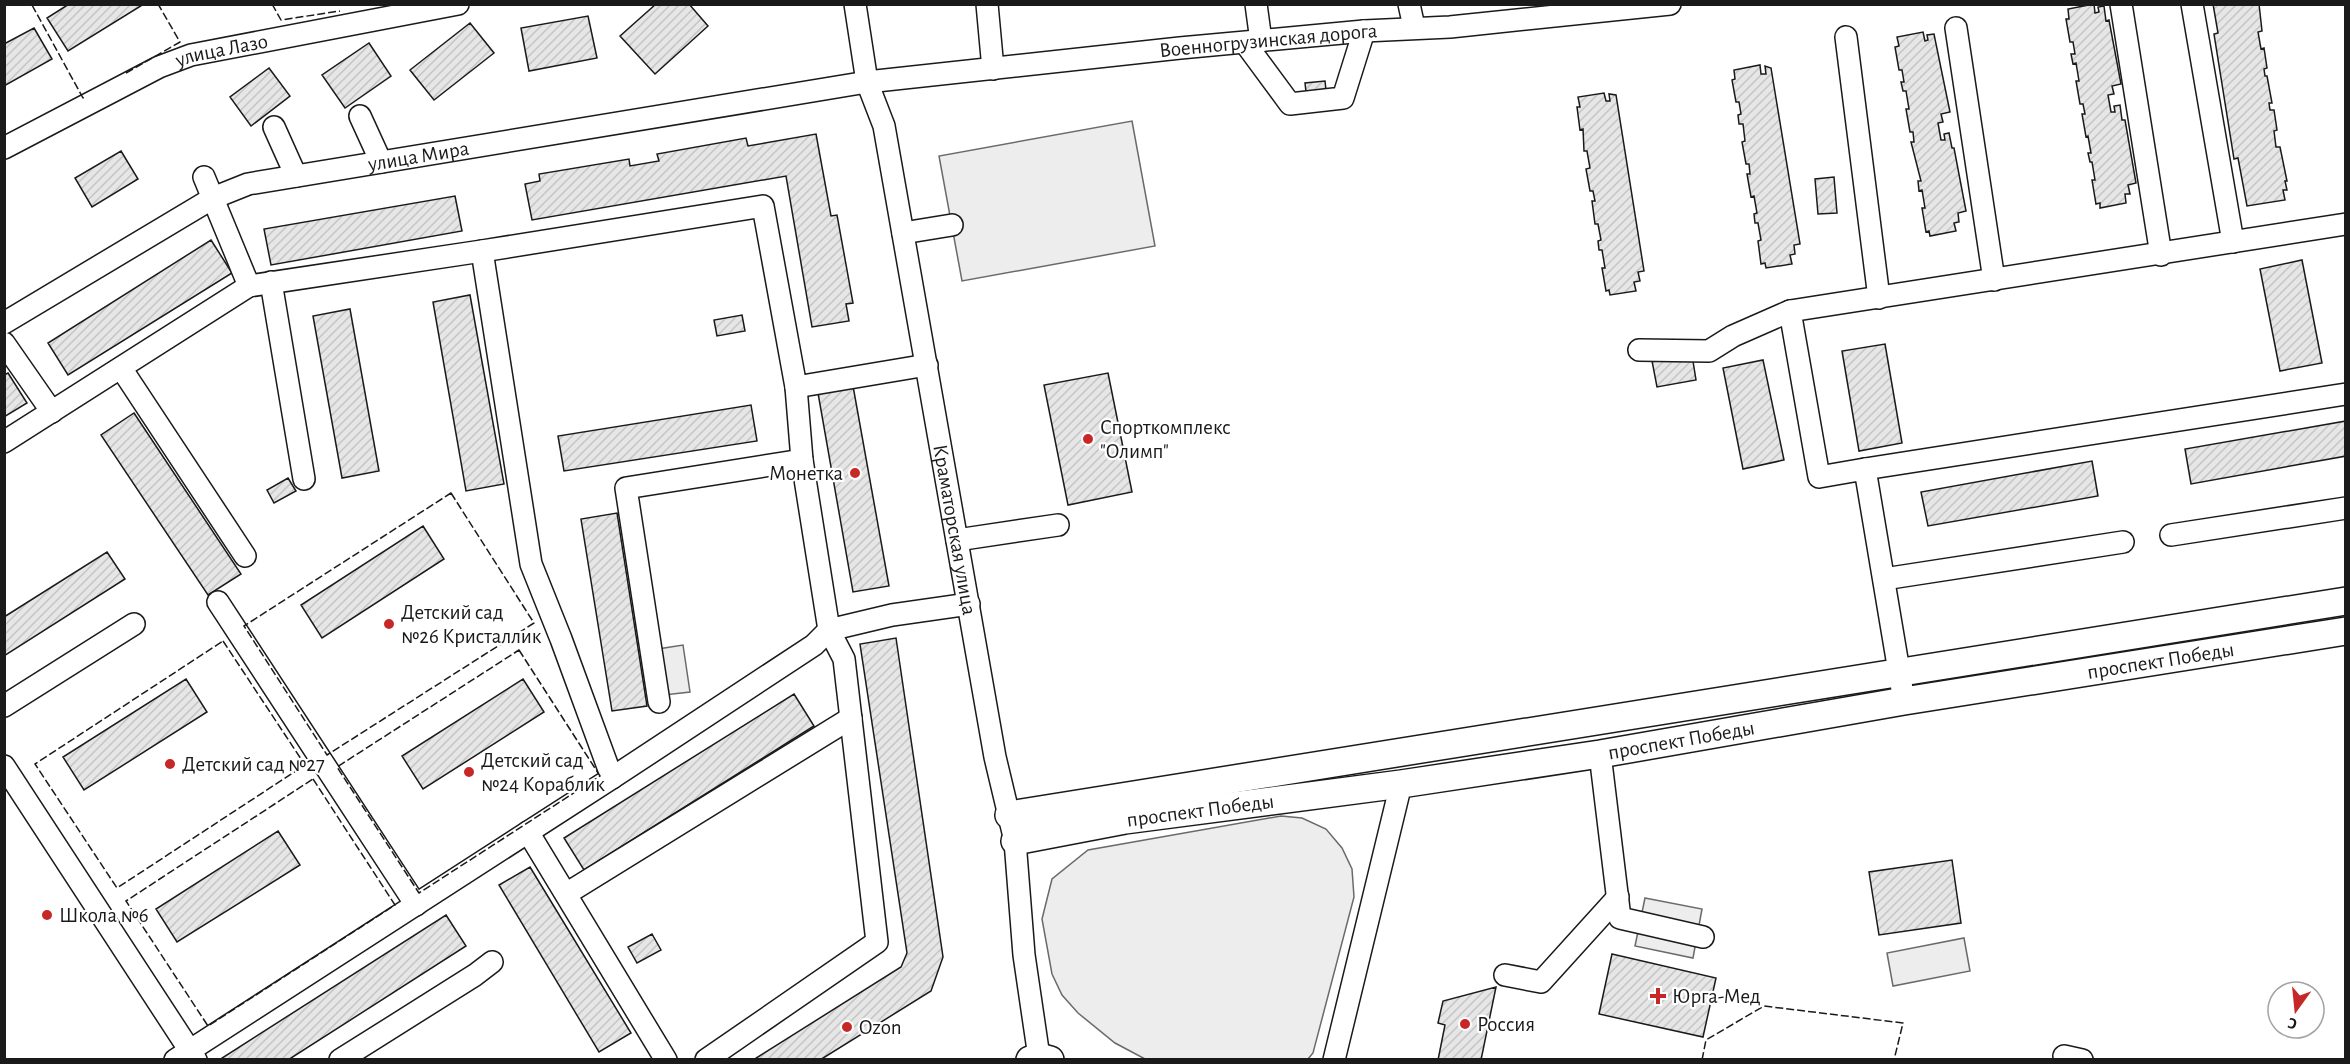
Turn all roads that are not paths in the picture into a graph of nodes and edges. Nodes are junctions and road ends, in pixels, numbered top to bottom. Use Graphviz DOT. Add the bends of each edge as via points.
graph roads {
  1 [pos="458,4"];
  2 [pos="855,4"];
  3 [pos="987,4"];
  4 [pos="1256,4"];
  5 [pos="1409,4"];
  6 [pos="1670,4"];
  7 [pos="2121,4"];
  8 [pos="2192,4"];
  9 [pos="1414,27"];
  10 [pos="1956,28"];
  11 [pos="1364,31"];
  12 [pos="1846,38"];
  13 [pos="1253,42"];
  14 [pos="993,69"];
  15 [pos="867,82"];
  16 [pos="360,116"];
  17 [pos="274,128"];
  18 [pos="4,148"];
  19 [pos="381,162"];
  20 [pos="296,176"];
  21 [pos="204,177"];
  22 [pos="213,198"];
  23 [pos="2346,224"];
  24 [pos="952,225"];
  25 [pos="903,233"];
  26 [pos="2233,242"];
  27 [pos="482,251"];
  28 [pos="2161,255"];
  29 [pos="1994,280"];
  30 [pos="271,282"];
  31 [pos="249,286"];
  32 [pos="1879,298"];
  33 [pos="1790,311"];
  34 [pos="7,315"];
  35 [pos="4,343"];
  36 [pos="1639,351"];
  37 [pos="927,365"];
  38 [pos="121,368"];
  39 [pos="796,387"];
  40 [pos="2346,394"];
  41 [pos="52,412"];
  42 [pos="4,442"];
  43 [pos="802,460"];
  44 [pos="1865,469"];
  45 [pos="304,479"];
  46 [pos="2346,508"];
  47 [pos="1058,525"];
  48 [pos="2171,535"];
  49 [pos="957,540"];
  50 [pos="2123,542"];
  51 [pos="245,556"];
  52 [pos="1884,579"];
  53 [pos="2346,601"];
  54 [pos="218,602"];
  55 [pos="969,604"];
  56 [pos="134,624"];
  57 [pos="829,630"];
  58 [pos="2346,632"];
  59 [pos="1900,673"];
  60 [pos="1904,701"];
  61 [pos="659,702"];
  62 [pos="4,706"];
  63 [pos="851,718"];
  64 [pos="1600,753"];
  65 [pos="1392,755"];
  66 [pos="4,766"];
  67 [pos="612,778"];
  68 [pos="1401,784"];
  69 [pos="1009,815"];
  70 [pos="528,832"];
  71 [pos="1016,841"];
  72 [pos="566,894"];
  73 [pos="1618,897"];
  74 [pos="416,905"];
  75 [pos="1703,937"];
  76 [pos="492,962"];
  77 [pos="1505,975"];
  78 [pos="187,1056"];
  79 [pos="340,1059"];
  80 [pos="666,1059"];
  81 [pos="706,1059"];
  82 [pos="1040,1059"];
  83 [pos="1334,1059"];
  1 -- 18 [label="street, улица Лазо" via="191,55 159,67"];
  2 -- 15 [label="street, Краматорская улица"];
  3 -- 14 [label="street"];
  4 -- 13 [label="street"];
  5 -- 9 [label="street"];
  6 -- 9 [label="street, Военногрузинская дорога" via="1450,27"];
  7 -- 28 [label="street"];
  8 -- 26 [label="street"];
  9 -- 11 [label="street, Военногрузинская дорога"];
  10 -- 29 [label="street"];
  11 -- 13 [label="street, Военногрузинская дорога"];
  11 -- 13 [label="street" via="1343,98 1290,104"];
  12 -- 32 [label="street"];
  13 -- 14 [label="street, Военногрузинская дорога"];
  14 -- 15 [label="street, Военногрузинская дорога"];
  15 -- 19 [label="street, улица Мира"];
  15 -- 25 [label="street, Краматорская улица" via="884,126"];
  16 -- 19 [label="street"];
  17 -- 20 [label="street"];
  19 -- 20 [label="street, улица Мира"];
  20 -- 22 [label="street, улица Мира" via="248,184"];
  21 -- 22 [label="street"];
  22 -- 31 [label="street"];
  22 -- 34 [label="street, улица Мира"];
  23 -- 26 [label="street"];
  24 -- 25 [label="street"];
  25 -- 37 [label="street, Краматорская улица"];
  26 -- 28 [label="street"];
  27 -- 30 [label="street"];
  27 -- 39 [label="street" via="763,206"];
  27 -- 67 [label="street" via="531,564"];
  28 -- 29 [label="street"];
  29 -- 32 [label="street"];
  30 -- 31 [label="street"];
  30 -- 45 [label="street"];
  31 -- 38 [label="street"];
  32 -- 33 [label="street"];
  33 -- 36 [label="street" via="1709,351"];
  33 -- 44 [label="street" via="1819,477"];
  35 -- 41 [label="street"];
  37 -- 39 [label="street"];
  37 -- 49 [label="street, Краматорская улица"];
  38 -- 41 [label="street"];
  38 -- 51 [label="street"];
  39 -- 43 [label="street"];
  40 -- 44 [label="street"];
  41 -- 42 [label="street"];
  43 -- 57 [label="street"];
  43 -- 61 [label="street" via="626,488"];
  44 -- 52 [label="street"];
  46 -- 48 [label="street"];
  47 -- 49 [label="street"];
  49 -- 55 [label="street, Краматорская улица"];
  50 -- 52 [label="street"];
  52 -- 59 [label="street"];
  53 -- 59 [label="main road"];
  54 -- 74 [label="street"];
  55 -- 57 [label="street" via="892,615"];
  55 -- 69 [label="street, Краматорская улица"];
  56 -- 62 [label="street"];
  57 -- 63 [label="street" via="844,659"];
  57 -- 67 [label="street" via="814,645"];
  58 -- 60 [label="main road, проспект Победы"];
  59 -- 60 [label="street"];
  59 -- 65 [label="main road"];
  60 -- 64 [label="main road, проспект Победы"];
  63 -- 72 [label="street"];
  63 -- 81 [label="street" via="877,942"];
  64 -- 68 [label="main road, проспект Победы"];
  64 -- 73 [label="street"];
  65 -- 68 [label="main road"];
  65 -- 69 [label="main road"];
  66 -- 78 [label="street"];
  67 -- 70 [label="street"];
  68 -- 71 [label="main road, проспект Победы" via="1125,820"];
  68 -- 83 [label="street"];
  69 -- 71 [label="street, Краматорская улица"];
  70 -- 72 [label="street"];
  70 -- 74 [label="street"];
  71 -- 82 [label="street, Краматорская улица" via="1024,955"];
  72 -- 80 [label="street"];
  73 -- 75 [label="street" via="1620,918"];
  73 -- 77 [label="street" via="1541,982"];
  74 -- 78 [label="street"];
  76 -- 79 [label="street"];
}
